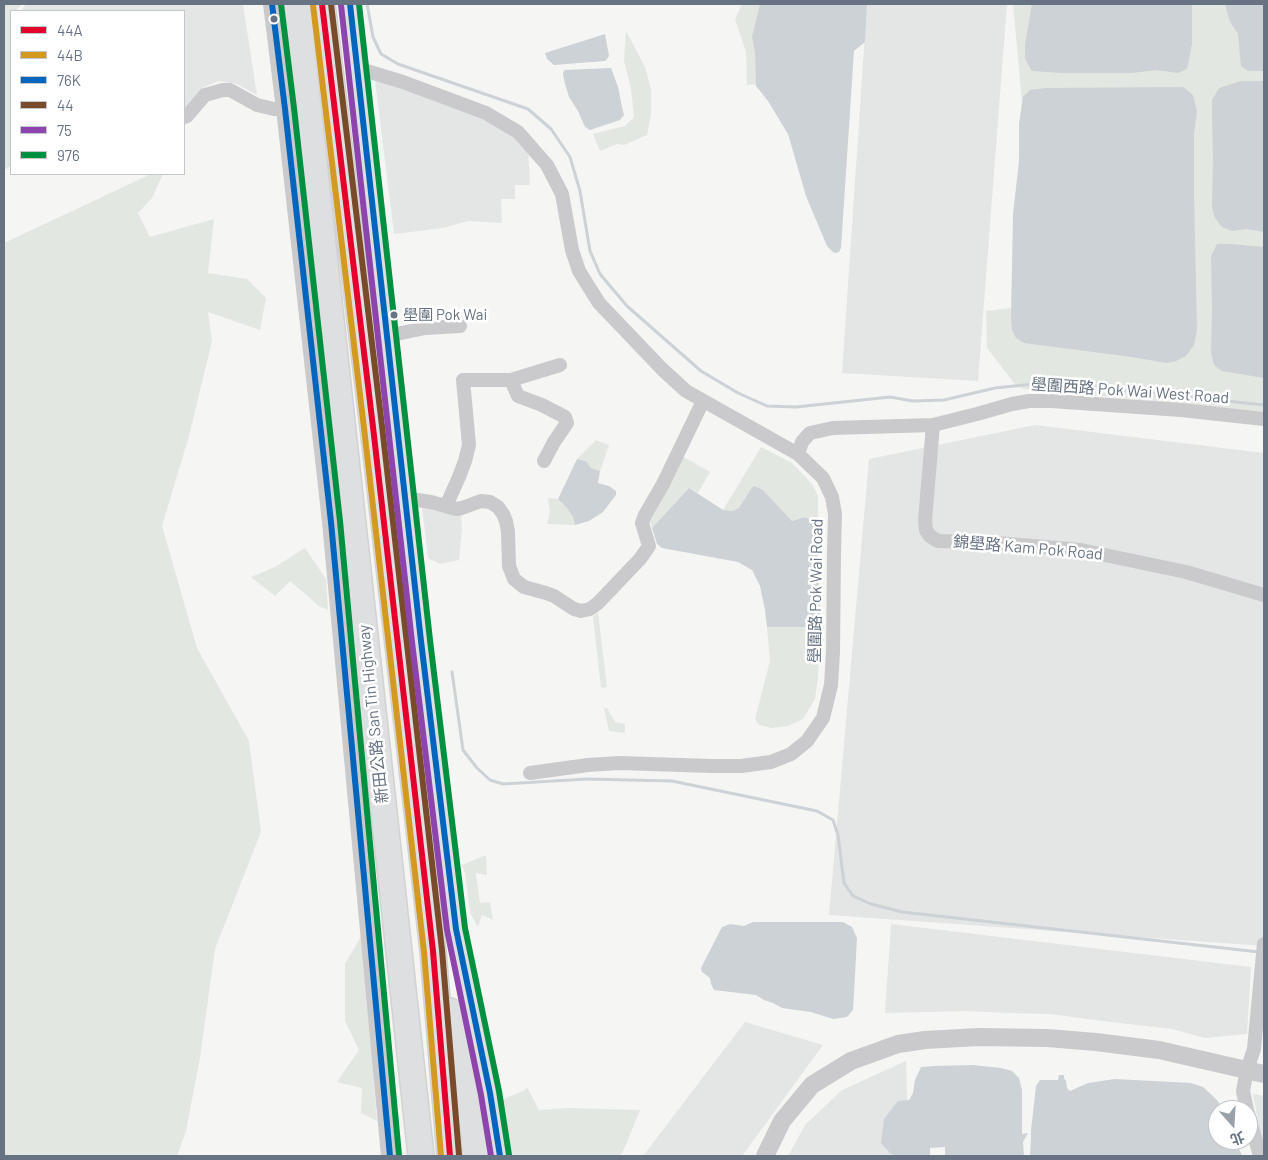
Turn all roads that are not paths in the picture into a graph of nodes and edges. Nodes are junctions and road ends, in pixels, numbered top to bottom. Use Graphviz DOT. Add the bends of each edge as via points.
graph roads {
  1 [pos="272,4"];
  2 [pos="297,4"];
  3 [pos="322,4"];
  4 [pos="350,4"];
  5 [pos="357,68"];
  6 [pos="286,109"];
  7 [pos="185,117"];
  8 [pos="460,326"];
  9 [pos="387,336"];
  10 [pos="560,365"];
  11 [pos="511,380"];
  12 [pos="703,401"];
  13 [pos="1264,419"];
  14 [pos="933,425"];
  15 [pos="798,454"];
  16 [pos="544,461"];
  17 [pos="406,501"];
  18 [pos="446,506"];
  19 [pos="1264,595"];
  20 [pos="530,773"];
  21 [pos="1264,946"];
  22 [pos="433,951"];
  23 [pos="1256,1072"];
  24 [pos="1245,1100"];
  25 [pos="390,1156"];
  26 [pos="421,1156"];
  27 [pos="450,1156"];
  28 [pos="476,1156"];
  29 [pos="500,1156"];
  30 [pos="764,1156"];
  1 -- 6 [label="street"];
  2 -- 26 [label="highway, 新田公路 San Tin Highway"];
  3 -- 22 [label="highway, 新田公路 San Tin Highway"];
  4 -- 5 [label="main road"];
  5 -- 9 [label="main road"];
  5 -- 12 [label="street, 壆圍路 Pok Wai Road" via="486,112 518,132 546,165 562,194 578,271 599,303 662,369 686,391"];
  6 -- 7 [label="street" via="257,105 224,90 206,95"];
  6 -- 25 [label="street" via="331,522"];
  8 -- 9 [label="street" via="425,328"];
  9 -- 17 [label="main road"];
  10 -- 11 [label="street"];
  11 -- 16 [label="street" via="518,396 565,417 567,423"];
  11 -- 18 [label="street" via="463,380 469,446"];
  12 -- 15 [label="street, 壆圍路 Pok Wai Road"];
  12 -- 18 [label="street" via="642,523 649,546 590,609 574,610 554,596 524,587 514,579 509,566 506,520 498,507 481,501 456,509"];
  13 -- 14 [label="street, 壆圍西路 Pok Wai West Road" via="1181,410 1030,401"];
  14 -- 15 [label="street, 壆圍西路 Pok Wai West Road" via="833,428 810,433"];
  14 -- 19 [label="street, 錦壆路 Kam Pok Road" via="925,520 930,536 938,540 1081,550 1186,572"];
  15 -- 20 [label="street, 壆圍路 Pok Wai Road" via="823,478 832,497 835,514 831,685 823,718 807,741 791,754 771,762 741,766 588,764"];
  17 -- 18 [label="street"];
  17 -- 29 [label="main road" via="456,929"];
  21 -- 23 [label="street" via="1254,1049"];
  22 -- 27 [label="highway, 新田公路 San Tin Highway"];
  22 -- 28 [label="highway" via="456,1034"];
  23 -- 24 [label="street" via="1243,1091"];
  23 -- 30 [label="street" via="1159,1050 1096,1042 979,1037 898,1044 851,1061 812,1085 782,1121"];
}
